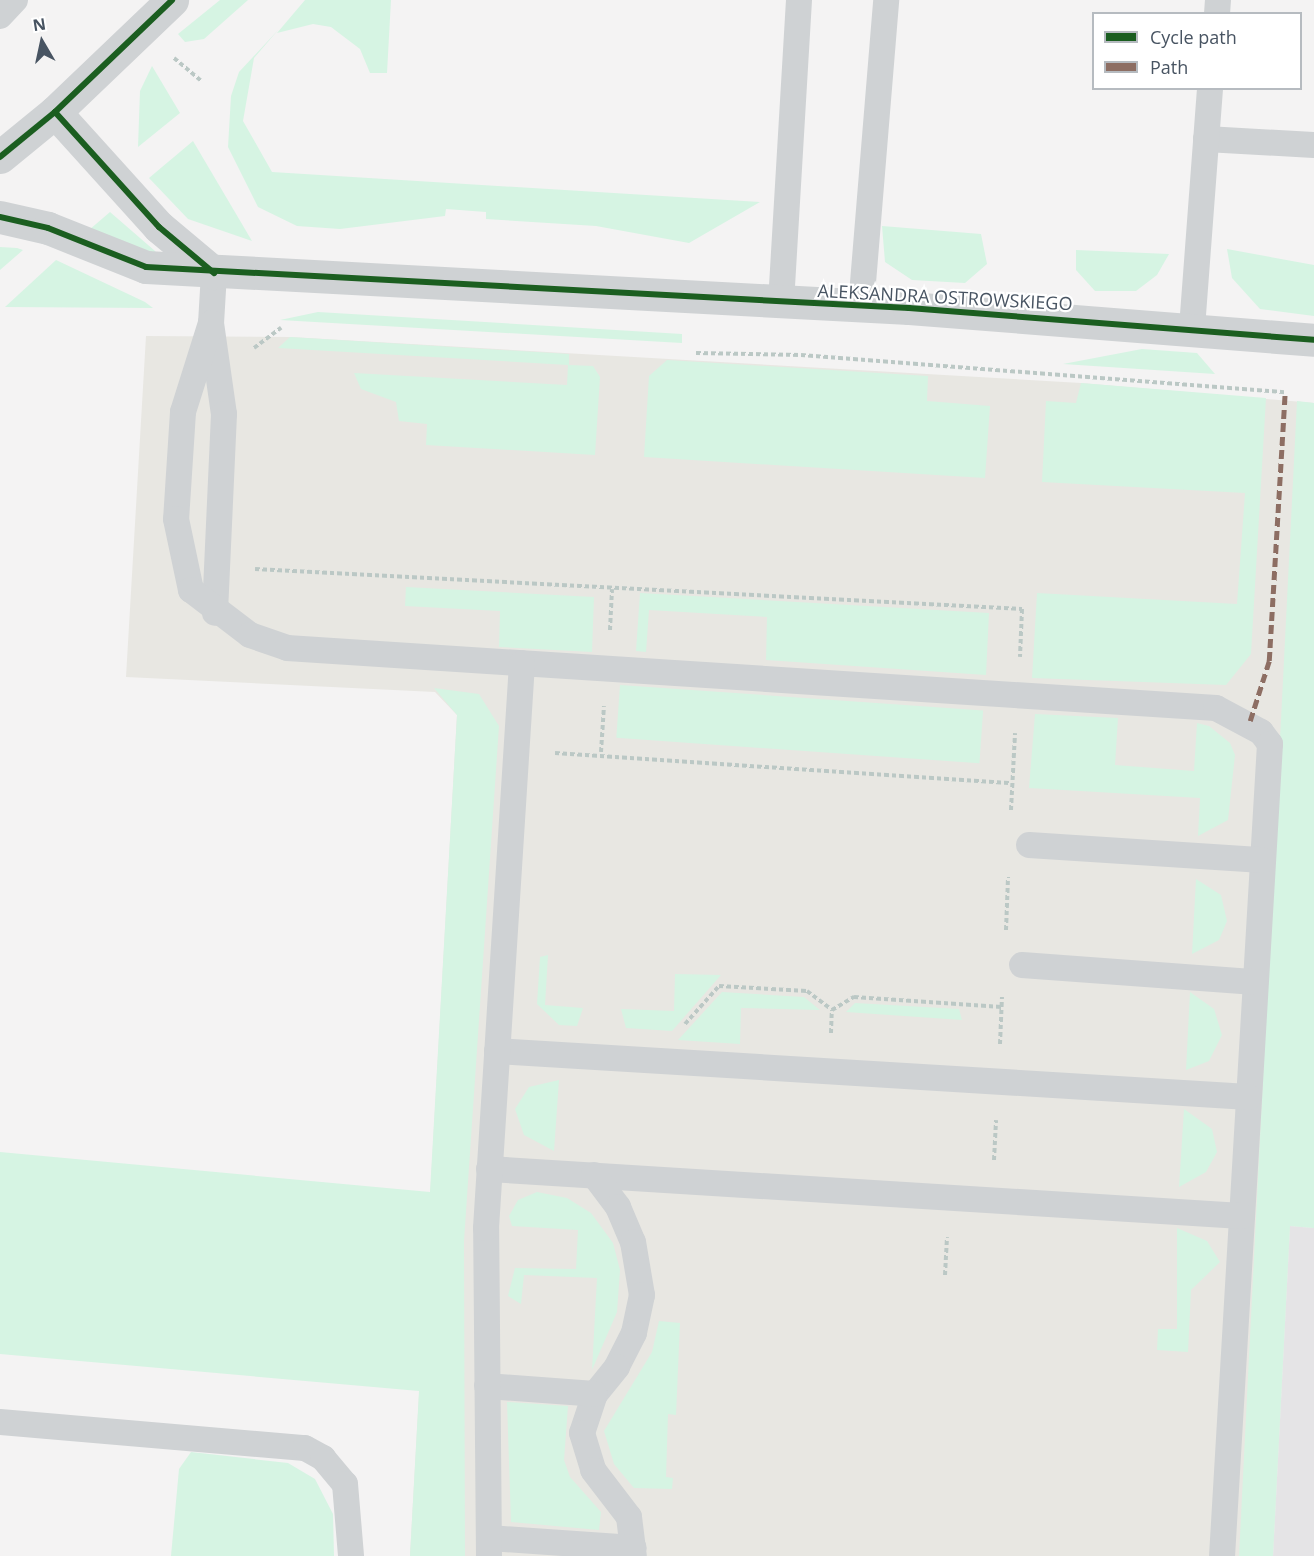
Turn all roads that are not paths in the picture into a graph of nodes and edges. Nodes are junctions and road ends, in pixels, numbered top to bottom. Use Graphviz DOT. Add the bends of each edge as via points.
graph roads {
  1 [pos="15,0"];
  2 [pos="171,0"];
  3 [pos="799,0"];
  4 [pos="886,0"];
  5 [pos="0,16"];
  6 [pos="1210,90"];
  7 [pos="55,112"];
  8 [pos="1206,139"];
  9 [pos="1314,145"];
  10 [pos="0,157"];
  11 [pos="0,217"];
  12 [pos="214,273"];
  13 [pos="781,303"];
  14 [pos="861,306"];
  15 [pos="211,323"];
  16 [pos="1192,328"];
  17 [pos="1314,340"];
  18 [pos="215,614"];
  19 [pos="522,663"];
  20 [pos="1029,845"];
  21 [pos="1263,860"];
  22 [pos="1022,965"];
  23 [pos="1255,982"];
  24 [pos="497,1052"];
  25 [pos="1249,1097"];
  26 [pos="489,1169"];
  27 [pos="594,1175"];
  28 [pos="1242,1216"];
  29 [pos="487,1386"];
  30 [pos="595,1394"];
  31 [pos="0,1422"];
  32 [pos="489,1547"];
  33 [pos="634,1552"];
  34 [pos="351,1556"];
  35 [pos="1222,1556"];
  1 -- 5 [label="lane"];
  2 -- 7 [label="street"];
  3 -- 13 [label="lane"];
  4 -- 14 [label="lane"];
  6 -- 8 [label="lane"];
  7 -- 10 [label="street"];
  7 -- 12 [label="street" via="159,227"];
  8 -- 9 [label="lane"];
  8 -- 16 [label="lane"];
  11 -- 12 [label="street, ALEKSANDRA OSTROWSKIEGO" via="48,228 146,267"];
  12 -- 13 [label="street, ALEKSANDRA OSTROWSKIEGO"];
  12 -- 15 [label="lane"];
  13 -- 14 [label="street, ALEKSANDRA OSTROWSKIEGO"];
  14 -- 16 [label="street, ALEKSANDRA OSTROWSKIEGO"];
  15 -- 18 [label="lane" via="224,414"];
  15 -- 18 [label="lane" via="183,412 176,519 191,590"];
  16 -- 17 [label="street, ALEKSANDRA OSTROWSKIEGO"];
  18 -- 19 [label="lane" via="250,635 287,648"];
  19 -- 21 [label="lane" via="1216,708 1250,721 1270,744"];
  19 -- 24 [label="lane"];
  20 -- 21 [label="lane"];
  21 -- 23 [label="lane"];
  22 -- 23 [label="lane"];
  23 -- 25 [label="lane"];
  24 -- 25 [label="lane"];
  24 -- 26 [label="lane"];
  25 -- 28 [label="lane"];
  26 -- 27 [label="lane"];
  26 -- 29 [label="lane"];
  27 -- 28 [label="lane"];
  27 -- 30 [label="lane" via="618,1208 633,1242 642,1294 634,1333 617,1367"];
  28 -- 35 [label="lane"];
  29 -- 30 [label="lane"];
  29 -- 32 [label="lane"];
  30 -- 33 [label="lane" via="582,1433 593,1470 630,1517"];
  31 -- 34 [label="lane" via="305,1448 323,1458 345,1484"];
  32 -- 33 [label="lane"];
}
